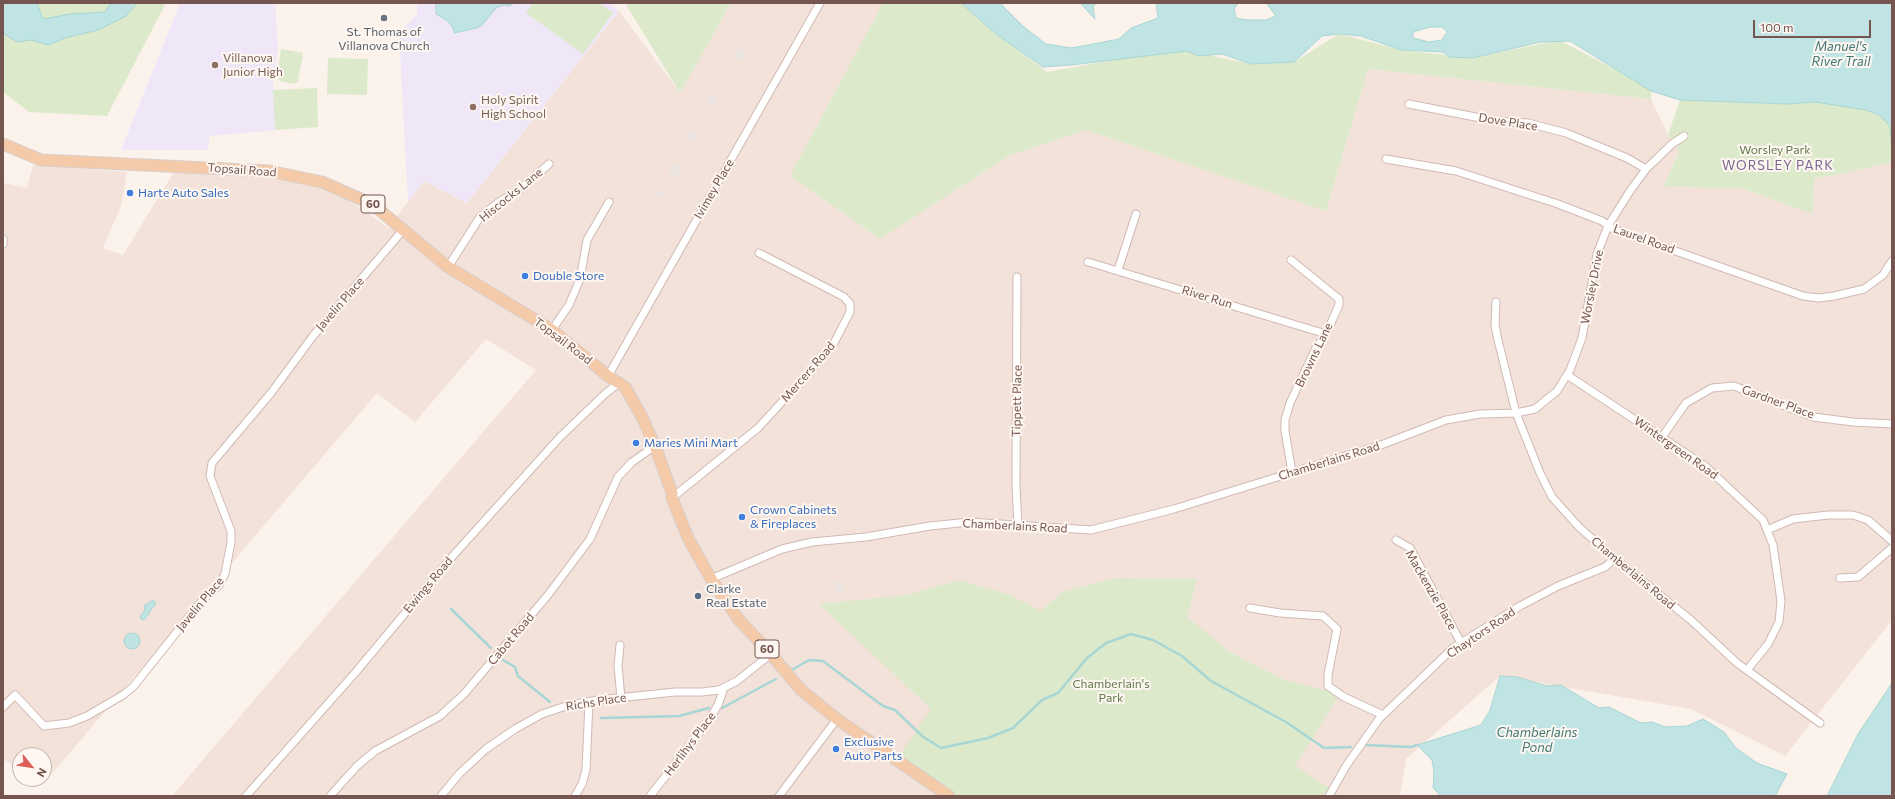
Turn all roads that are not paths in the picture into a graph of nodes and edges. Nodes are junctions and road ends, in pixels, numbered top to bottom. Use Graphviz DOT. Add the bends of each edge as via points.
graph roads {
  1 [pos="820,3"];
  2 [pos="1409,104"];
  3 [pos="1684,136"];
  4 [pos="3,144"];
  5 [pos="1386,159"];
  6 [pos="550,164"];
  7 [pos="1646,169"];
  8 [pos="609,202"];
  9 [pos="1136,214"];
  10 [pos="1608,226"];
  11 [pos="404,230"];
  12 [pos="3,239"];
  13 [pos="3,244"];
  14 [pos="759,253"];
  15 [pos="1291,260"];
  16 [pos="1088,262"];
  17 [pos="1892,262"];
  18 [pos="448,267"];
  19 [pos="1118,270"];
  20 [pos="1017,277"];
  21 [pos="1496,302"];
  22 [pos="552,330"];
  23 [pos="1326,334"];
  24 [pos="1567,375"];
  25 [pos="608,376"];
  26 [pos="619,383"];
  27 [pos="1516,413"];
  28 [pos="1892,424"];
  29 [pos="1662,436"];
  30 [pos="655,446"];
  31 [pos="1292,472"];
  32 [pos="672,498"];
  33 [pos="1018,525"];
  34 [pos="1767,530"];
  35 [pos="1396,540"];
  36 [pos="1892,541"];
  37 [pos="1892,548"];
  38 [pos="1615,558"];
  39 [pos="1840,578"];
  40 [pos="711,579"];
  41 [pos="1250,608"];
  42 [pos="1461,644"];
  43 [pos="620,645"];
  44 [pos="771,654"];
  45 [pos="1747,670"];
  46 [pos="724,688"];
  47 [pos="620,698"];
  48 [pos="589,702"];
  49 [pos="3,707"];
  50 [pos="1383,715"];
  51 [pos="837,719"];
  52 [pos="1820,723"];
  53 [pos="246,796"];
  54 [pos="330,796"];
  55 [pos="441,796"];
  56 [pos="575,796"];
  57 [pos="650,796"];
  58 [pos="779,796"];
  59 [pos="949,796"];
  60 [pos="1329,796"];
  1 -- 25 [label="street, Ivimey Place"];
  2 -- 7 [label="street, Dove Place" via="1496,121 1528,123 1566,133 1627,158"];
  3 -- 7 [label="street, Worsley Drive"];
  4 -- 11 [label="main road, Topsail Road / 60" via="41,160 269,171 322,182 372,204"];
  5 -- 10 [label="street, Laurel Road" via="1464,174 1568,207"];
  6 -- 18 [label="street, Hiscocks Lane" via="519,190 480,217"];
  7 -- 10 [label="street, Worsley Drive"];
  8 -- 22 [label="street" via="587,240 580,279 569,305"];
  9 -- 19 [label="street"];
  10 -- 17 [label="street, Laurel Road" via="1808,297 1834,296 1864,289 1883,275"];
  10 -- 24 [label="street, Worsley Drive" via="1597,254 1582,338"];
  11 -- 18 [label="main road, Topsail Road / 60"];
  11 -- 49 [label="street, Javelin Place" via="313,336 271,393 212,464 210,476 231,531 225,574 219,585 200,603 133,687 87,716 69,723 44,726 15,695"];
  12 -- 13 [label="street"];
  14 -- 32 [label="street, Mercers Road" via="844,297 850,304 850,312 834,343 758,428"];
  15 -- 23 [label="street, Browns Lane" via="1339,299 1339,305"];
  16 -- 19 [label="street, River Run"];
  18 -- 22 [label="main road, Topsail Road / 60"];
  19 -- 23 [label="street, River Run"];
  20 -- 33 [label="street, Tippett Place"];
  21 -- 27 [label="street" via="1495,325"];
  22 -- 25 [label="main road, Topsail Road / 60"];
  23 -- 31 [label="street, Browns Lane" via="1316,348 1290,403 1285,420"];
  24 -- 27 [label="street, Worsley Drive" via="1557,391 1536,409"];
  24 -- 29 [label="street, Wintergreen Road"];
  25 -- 26 [label="main road, Topsail Road / 60"];
  26 -- 30 [label="main road, Topsail Road / 60" via="625,387 642,416"];
  26 -- 53 [label="street, Ewings Road" via="560,437 451,558 355,673"];
  27 -- 31 [label="street, Chamberlains Road" via="1480,414 1446,420 1381,445"];
  27 -- 38 [label="street, Chamberlains Road" via="1552,497 1584,532"];
  28 -- 29 [label="street, Gardner Place" via="1813,416 1734,386 1712,388 1686,403"];
  29 -- 34 [label="street, Wintergreen Road" via="1706,466 1763,520"];
  30 -- 32 [label="main road, Topsail Road / 60"];
  30 -- 54 [label="street, Cabot Road" via="632,462 618,477 590,538 548,595 464,694 440,716 368,756"];
  31 -- 33 [label="street, Chamberlains Road" via="1174,509 1091,530"];
  32 -- 40 [label="main road, Topsail Road / 60" via="688,538"];
  33 -- 40 [label="street, Chamberlains Road" via="970,522 812,542 782,549"];
  34 -- 36 [label="street" via="1793,519 1854,515 1868,520"];
  34 -- 45 [label="street, Wintergreen Road" via="1773,545 1781,601 1779,622 1768,644"];
  35 -- 42 [label="street, Mackenzie Place" via="1410,548"];
  37 -- 39 [label="street" via="1858,577"];
  38 -- 42 [label="street, Chaytors Road" via="1605,567 1558,586 1520,606"];
  38 -- 45 [label="street, Chamberlains Road"];
  40 -- 44 [label="main road, Topsail Road / 60" via="739,620"];
  41 -- 50 [label="street" via="1323,616 1338,629 1328,686 1344,697"];
  42 -- 50 [label="street, Chaytors Road" via="1453,648"];
  43 -- 47 [label="street"];
  44 -- 46 [label="street, Richs Place"];
  44 -- 51 [label="main road, Topsail Road / 60" via="801,690"];
  45 -- 52 [label="street, Chamberlains Road"];
  46 -- 47 [label="street, Richs Place"];
  46 -- 57 [label="street, Herlihys Place" via="718,705 707,723"];
  47 -- 48 [label="street, Richs Place"];
  48 -- 55 [label="street, Richs Place" via="551,710 506,735 468,765"];
  48 -- 56 [label="street" via="586,770"];
  50 -- 60 [label="street, Chaytors Road" via="1346,766"];
  51 -- 58 [label="street"];
  51 -- 59 [label="main road, Topsail Road / 60"];
}
